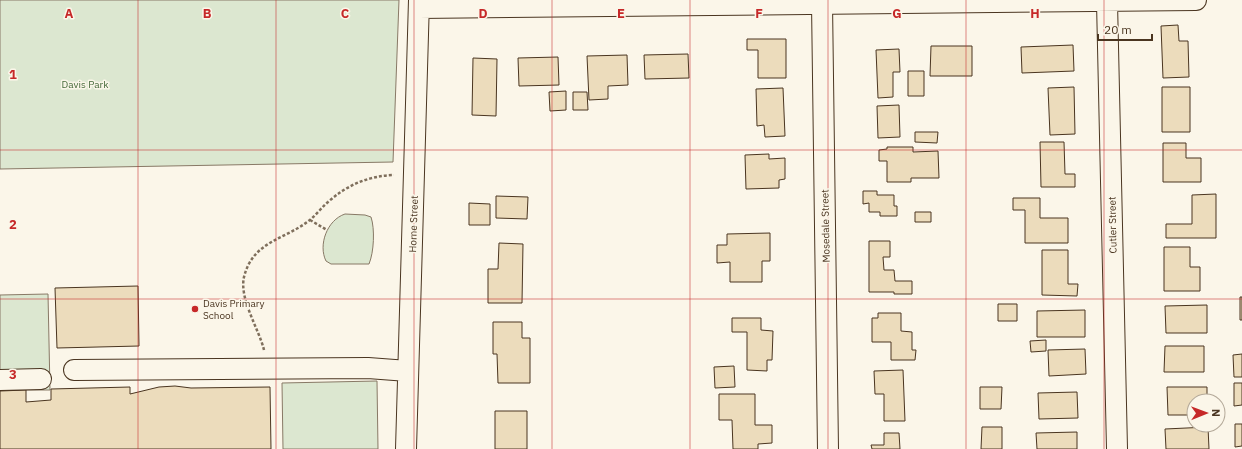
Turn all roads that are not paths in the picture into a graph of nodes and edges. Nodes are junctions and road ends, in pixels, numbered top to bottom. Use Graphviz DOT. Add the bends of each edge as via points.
graph roads {
  1 [pos="1196,0"];
  2 [pos="959,1"];
  3 [pos="1107,2"];
  4 [pos="822,3"];
  5 [pos="419,4"];
  6 [pos="74,370"];
  7 [pos="408,370"];
  8 [pos="41,379"];
  9 [pos="0,380"];
  10 [pos="406,449"];
  11 [pos="828,449"];
  12 [pos="1117,449"];
  1 -- 3 [label="street"];
  2 -- 3 [label="street"];
  2 -- 4 [label="street"];
  3 -- 12 [label="street, Cutler Street"];
  4 -- 5 [label="street"];
  4 -- 11 [label="street, Mosedale Street"];
  5 -- 7 [label="street, Horne Street"];
  6 -- 7 [label="street"];
  7 -- 10 [label="street, Horne Street"];
  8 -- 9 [label="street"];
}
